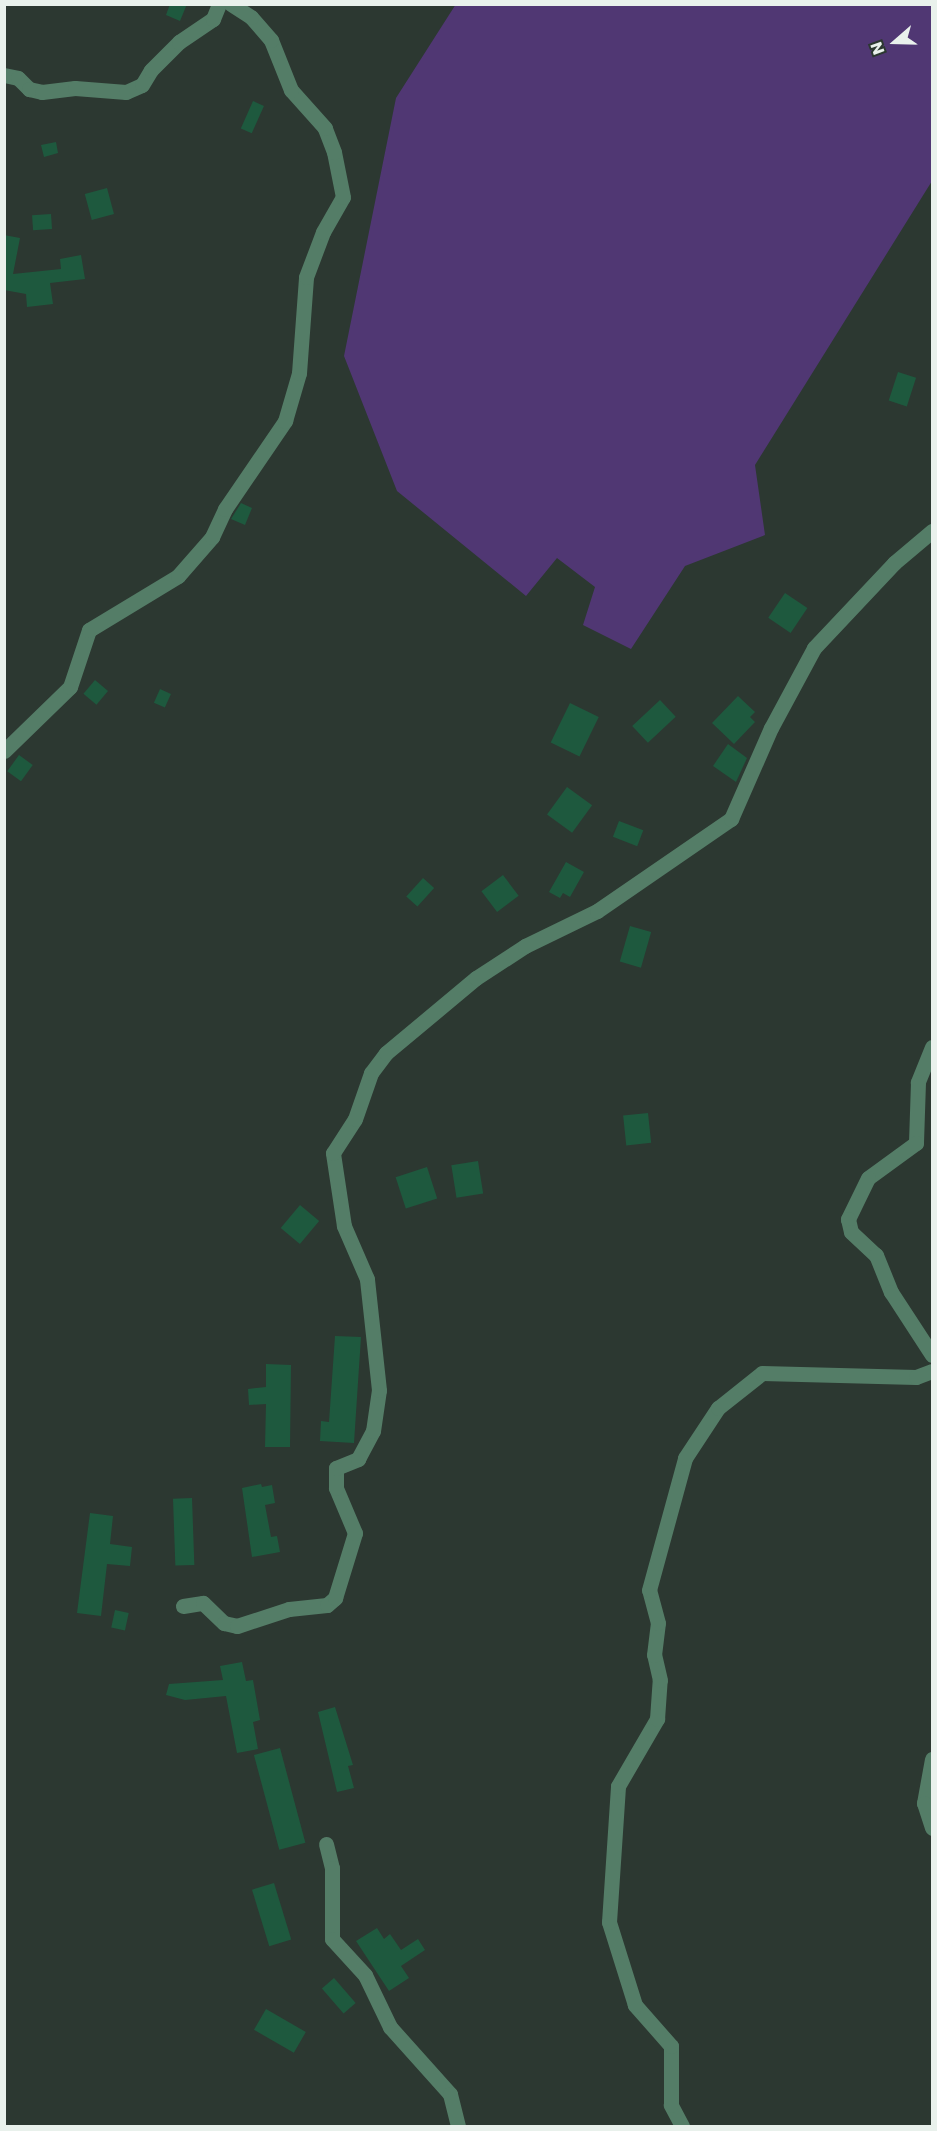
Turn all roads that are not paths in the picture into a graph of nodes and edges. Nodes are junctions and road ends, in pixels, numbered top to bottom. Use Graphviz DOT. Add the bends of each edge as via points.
graph roads {
  1 [pos="219,4"];
  2 [pos="231,4"];
  3 [pos="4,75"];
  4 [pos="933,531"];
  5 [pos="4,751"];
  6 [pos="933,1047"];
  7 [pos="933,1355"];
  8 [pos="933,1371"];
  9 [pos="183,1606"];
  10 [pos="933,1760"];
  11 [pos="933,1828"];
  12 [pos="326,1844"];
  13 [pos="458,2127"];
  14 [pos="682,2127"];
  1 -- 3 [label="street" via="213,19 179,42 142,85 126,92 75,88 42,92"];
  2 -- 5 [label="street" via="251,17 271,40 291,90 325,128 340,186 342,197 322,232 306,277 300,373 285,421 225,509 212,537 178,576 89,630 70,687"];
  4 -- 9 [label="street" via="894,563 814,648 771,728 730,819 597,911 525,946 476,978 386,1053 371,1073 354,1119 333,1153 344,1226 367,1279 379,1390 373,1431 358,1459 336,1468 336,1488 355,1533 335,1598 327,1605 289,1609 237,1626 224,1623 203,1603"];
  6 -- 7 [label="street" via="918,1082 916,1143 868,1178 848,1219 850,1232 876,1255 891,1292"];
  8 -- 14 [label="street" via="916,1377 762,1373 718,1408 685,1458 649,1590 658,1623 654,1655 660,1680 657,1719 618,1786 609,1922 635,2005 671,2046 671,2105"];
  10 -- 11 [label="street" via="924,1803"];
  12 -- 13 [label="street" via="332,1868 332,1939 365,1975 390,2027 450,2094"];
}
